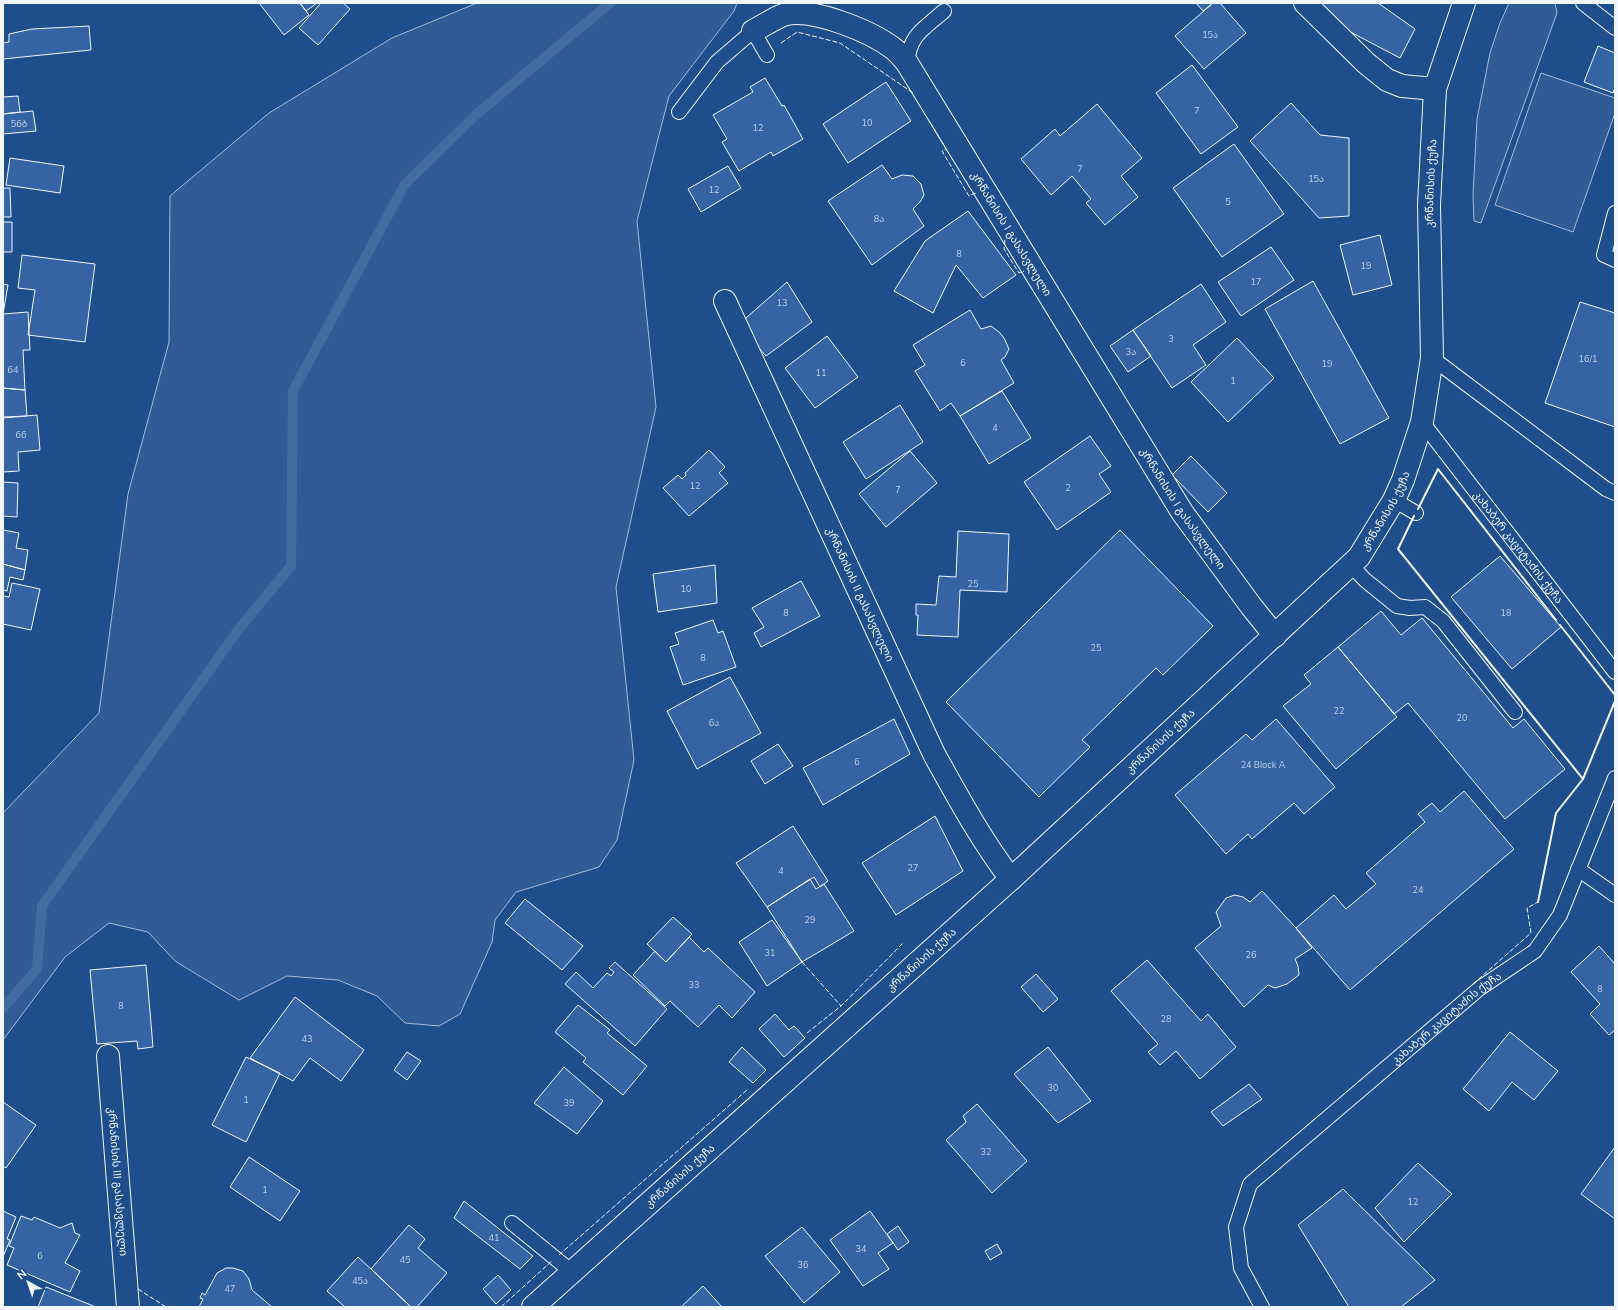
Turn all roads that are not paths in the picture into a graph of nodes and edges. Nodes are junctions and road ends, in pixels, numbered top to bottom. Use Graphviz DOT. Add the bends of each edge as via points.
graph roads {
  1 [pos="1305,3"];
  2 [pos="1464,3"];
  3 [pos="1583,3"];
  4 [pos="944,11"];
  5 [pos="1615,28"];
  6 [pos="753,31"];
  7 [pos="767,55"];
  8 [pos="907,63"];
  9 [pos="1435,89"];
  10 [pos="679,112"];
  11 [pos="1615,213"];
  12 [pos="1615,260"];
  13 [pos="725,301"];
  14 [pos="1432,358"];
  15 [pos="1422,422"];
  16 [pos="1615,494"];
  17 [pos="1394,500"];
  18 [pos="1416,513"];
  19 [pos="1351,565"];
  20 [pos="1275,636"];
  21 [pos="1615,672"];
  22 [pos="1515,712"];
  23 [pos="1614,783"];
  24 [pos="1578,869"];
  25 [pos="1011,879"];
  26 [pos="1615,895"];
  27 [pos="108,1056"];
  28 [pos="512,1223"];
  29 [pos="572,1272"];
  30 [pos="128,1307"];
  31 [pos="533,1307"];
  32 [pos="1262,1307"];
  1 -- 9 [label="street" via="1387,80 1402,86"];
  2 -- 9 [label="street, კრწანისის ქუჩა"];
  3 -- 5 [label="lane"];
  4 -- 8 [label="lane" via="914,37 908,50"];
  6 -- 7 [label="lane"];
  6 -- 8 [label="street, კრწანისის I გასასვლელი" via="784,15 821,16 880,40 896,50"];
  6 -- 10 [label="lane, კრწანისის I გასასვლელი" via="717,62"];
  8 -- 20 [label="street, კრწანისის I გასასვლელი" via="1182,512 1246,601"];
  9 -- 14 [label="street, კრწანისის ქუჩა" via="1429,205"];
  11 -- 12 [label="lane" via="1604,255"];
  13 -- 25 [label="street, კრწანისის II გასასვლელი" via="934,754 995,859"];
  14 -- 15 [label="street, კრწანისის ქუჩა"];
  14 -- 16 [label="lane"];
  15 -- 17 [label="street, კრწანისის ქუჩა"];
  15 -- 21 [label="lane, კახაბერ კაციტაძის ქუჩა"];
  17 -- 18 [label="lane"];
  17 -- 19 [label="street, კრწანისის ქუჩა" via="1359,557"];
  19 -- 20 [label="street, კრწანისის ქუჩა"];
  19 -- 22 [label="lane" via="1397,606 1425,607 1443,622"];
  20 -- 25 [label="street, კრწანისის ქუჩა"];
  23 -- 24 [label="lane, კახაბერ კაციტაძის ქუჩა"];
  24 -- 26 [label="lane"];
  24 -- 32 [label="lane, კახაბერ კაციტაძის ქუჩა" via="1560,915 1536,951 1480,988 1250,1184 1236,1227 1241,1268"];
  25 -- 29 [label="street, კრწანისის ქუჩა"];
  27 -- 30 [label="street, კრწანისის III გასასვლელი"];
  28 -- 29 [label="lane"];
  29 -- 31 [label="street, კრწანისის ქუჩა"];
}
